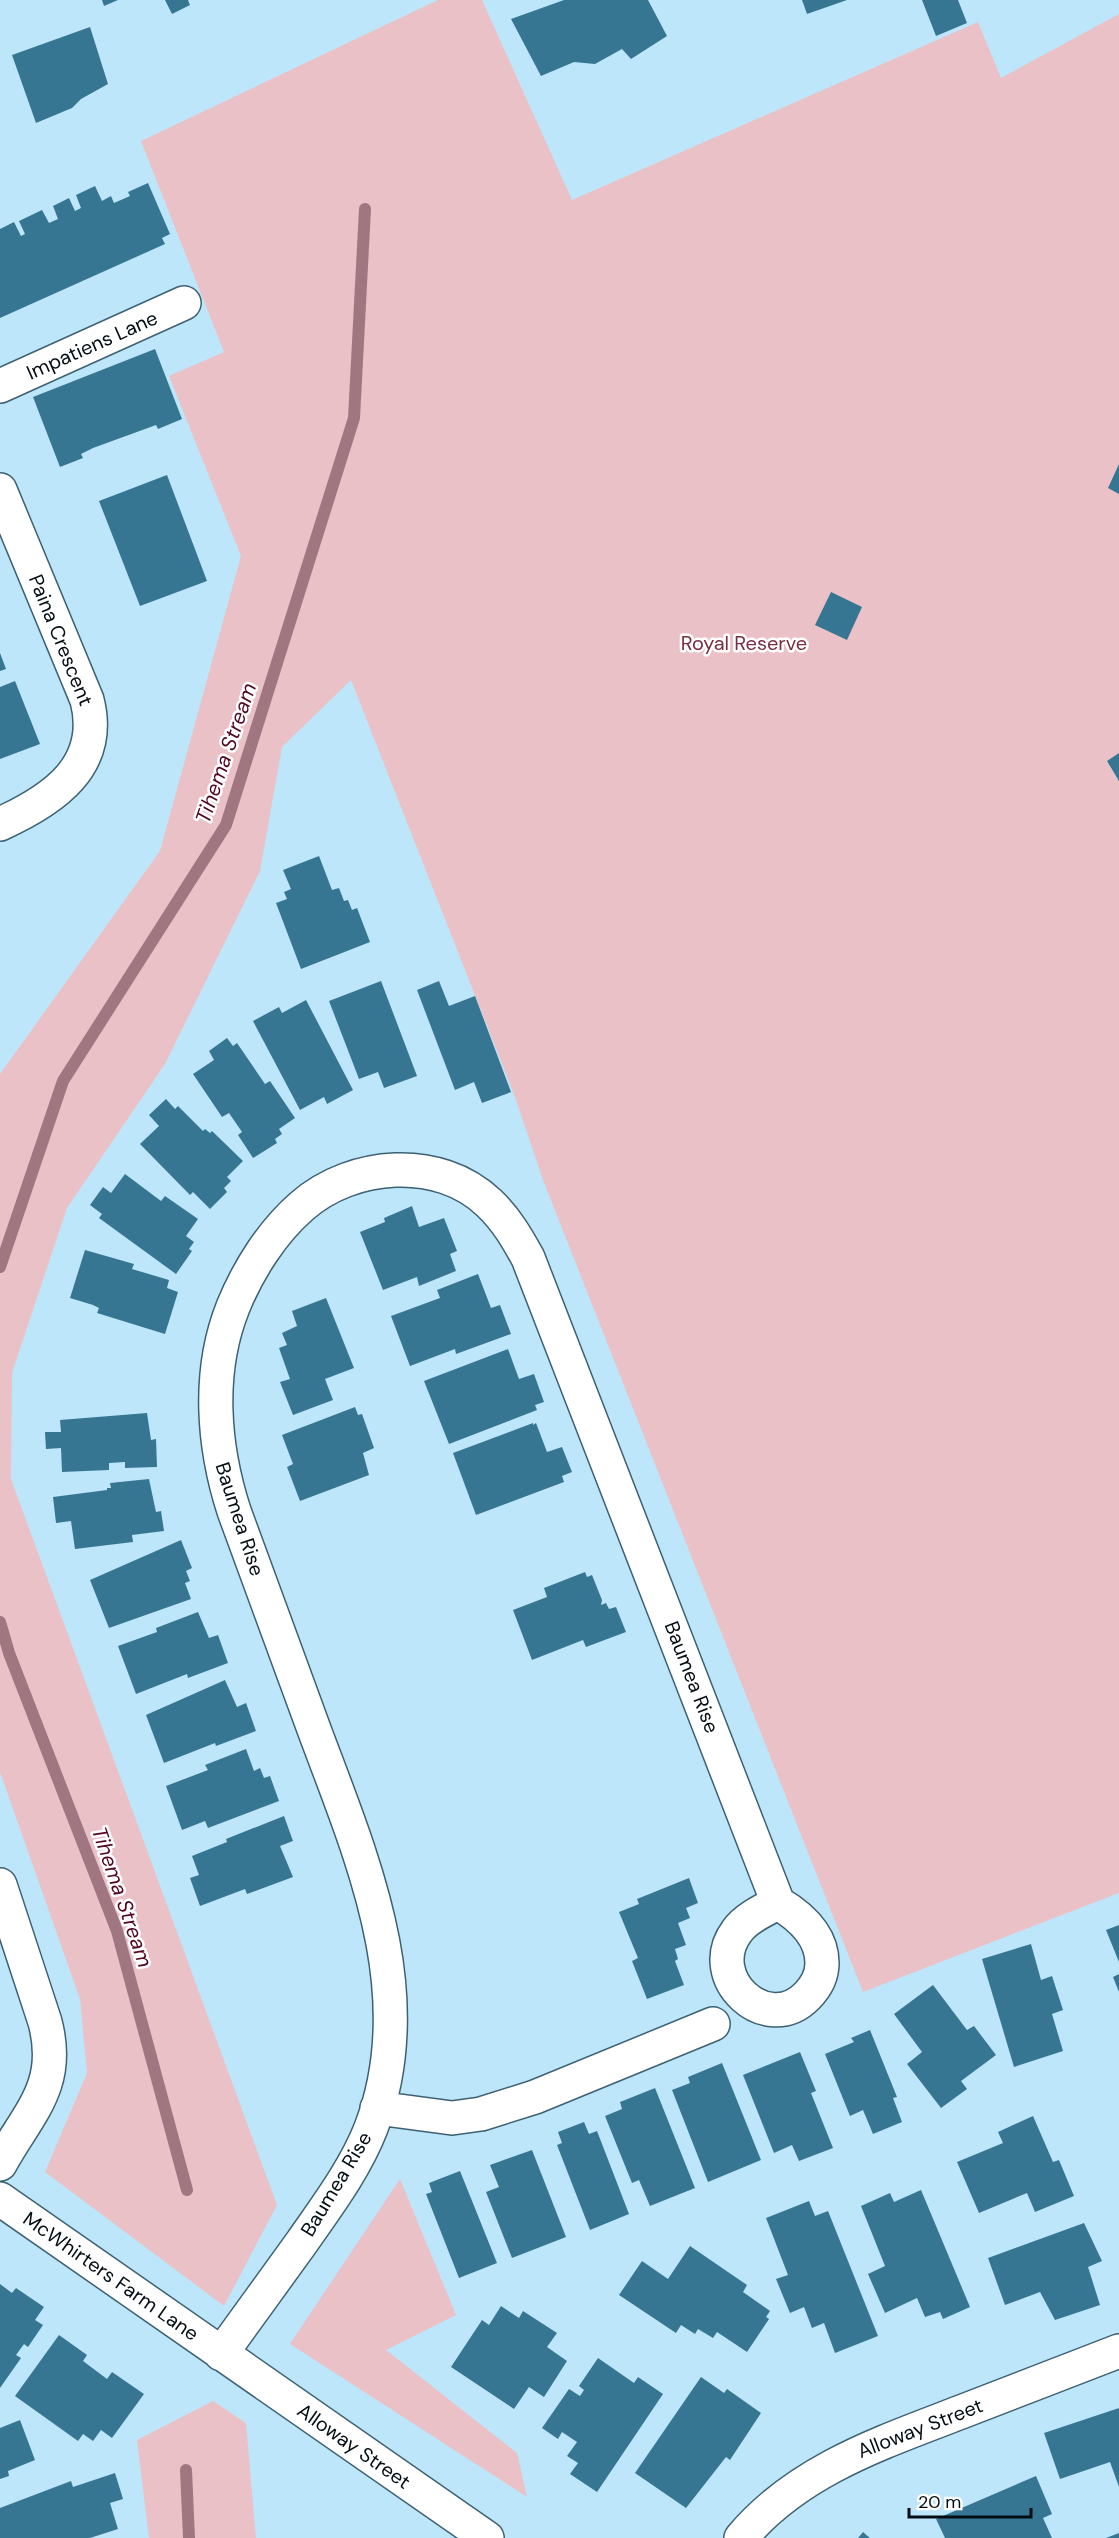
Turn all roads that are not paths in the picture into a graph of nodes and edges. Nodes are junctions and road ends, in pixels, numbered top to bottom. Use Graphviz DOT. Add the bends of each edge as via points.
graph roads {
  1 [pos="184,303"];
  2 [pos="0,386"];
  3 [pos="0,490"];
  4 [pos="0,824"];
  5 [pos="0,1885"];
  6 [pos="778,1903"];
  7 [pos="713,2024"];
  8 [pos="377,2108"];
  9 [pos="0,2164"];
  10 [pos="0,2199"];
  11 [pos="1119,2350"];
  12 [pos="221,2354"];
  13 [pos="487,2538"];
  14 [pos="741,2538"];
  1 -- 2 [label="street, Impatiens Lane"];
  3 -- 4 [label="street, Paina Crescent" via="91,716 91,732 76,772 35,807"];
  5 -- 9 [label="street" via="45,2022 51,2054 45,2089"];
  6 -- 8 [label="street, Baumea Rise" via="635,1529 528,1258 516,1237 488,1202 466,1186 428,1173 404,1169 361,1175 320,1192 301,1206 270,1241 233,1307 217,1378 216,1429 221,1466 234,1511 344,1811 379,1924 387,1959 392,2021 386,2079"];
  7 -- 8 [label="street" via="535,2097 481,2114 452,2118"];
  8 -- 12 [label="street, Baumea Rise" via="361,2149 326,2209"];
  10 -- 12 [label="street, McWhirters Farm Lane"];
  11 -- 14 [label="street, Alloway Street" via="857,2452 786,2494"];
  12 -- 13 [label="street, Alloway Street"];
}
